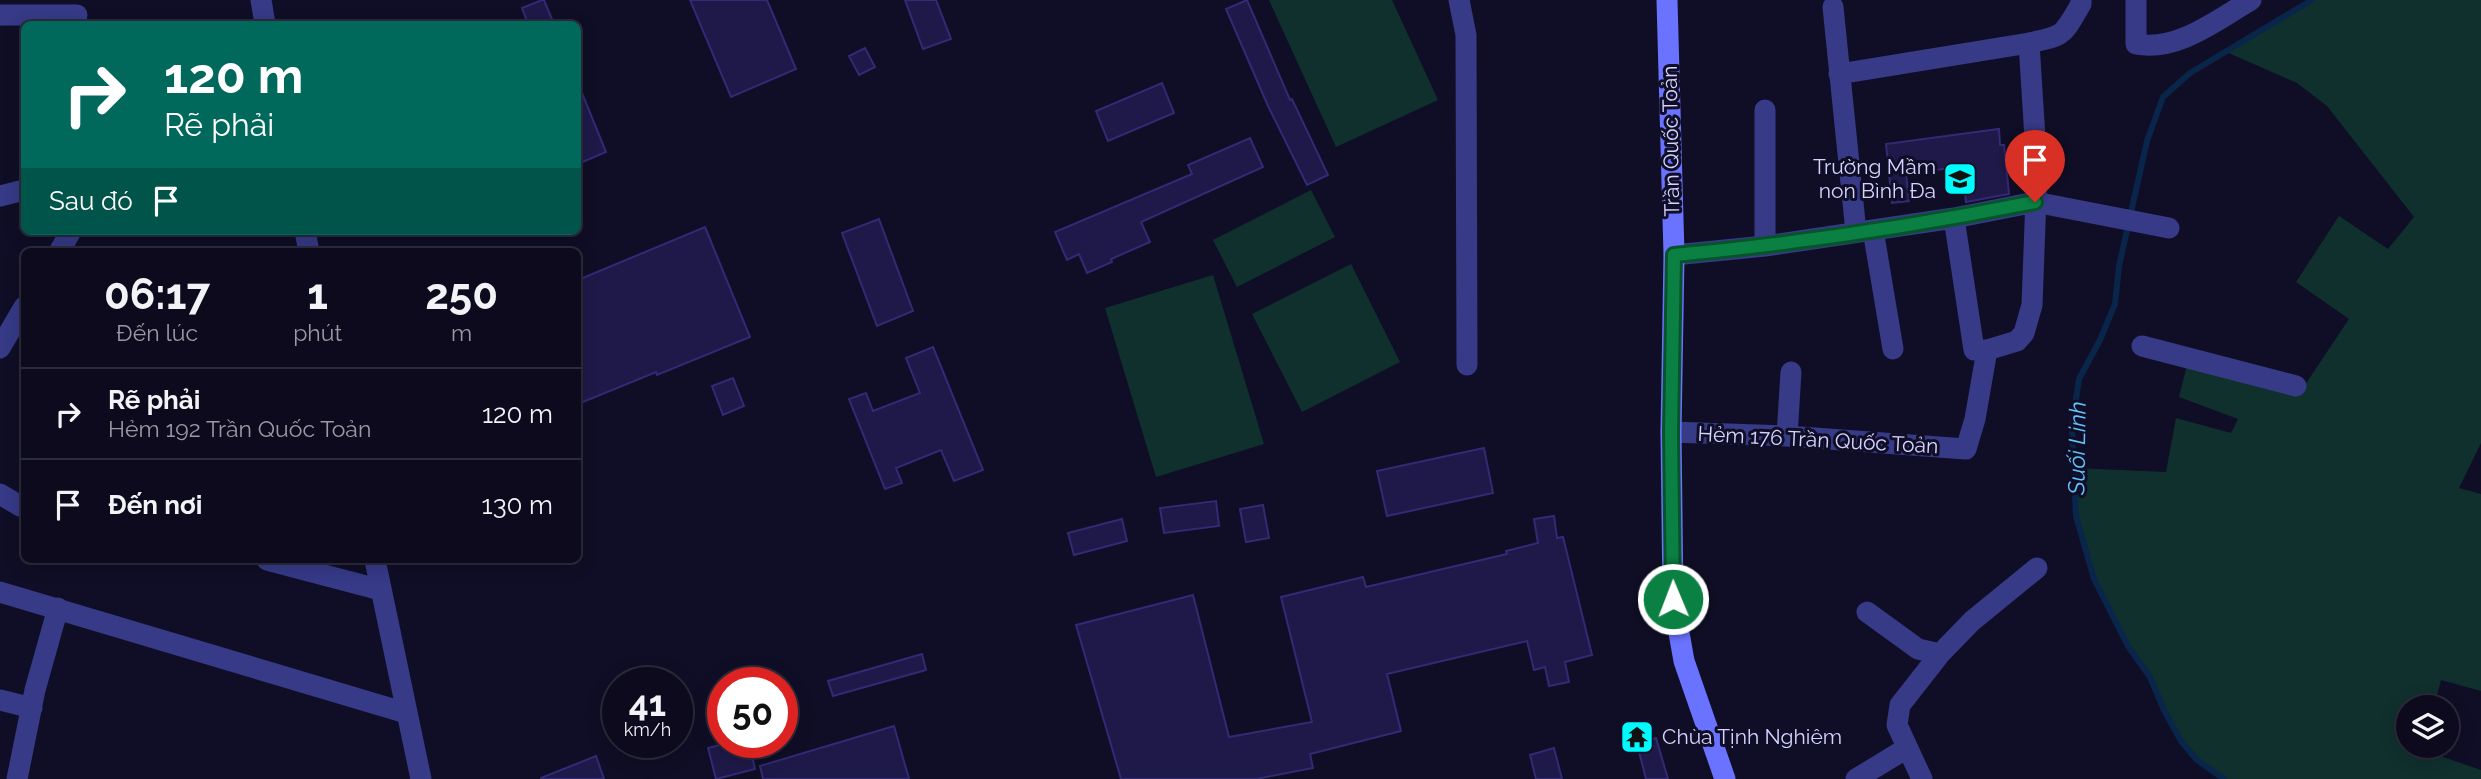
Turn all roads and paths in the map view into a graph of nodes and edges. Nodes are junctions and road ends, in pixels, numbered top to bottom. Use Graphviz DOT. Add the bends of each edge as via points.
graph roads {
  1 [pos="261,0"];
  2 [pos="1459,0"];
  3 [pos="1667,0"];
  4 [pos="2081,0"];
  5 [pos="2136,0"];
  6 [pos="2251,0"];
  7 [pos="1833,7"];
  8 [pos="77,13"];
  9 [pos="0,15"];
  10 [pos="264,21"];
  11 [pos="2029,43"];
  12 [pos="1839,74"];
  13 [pos="1765,110"];
  14 [pos="21,191"];
  15 [pos="0,196"];
  16 [pos="2035,202"];
  17 [pos="1954,218"];
  18 [pos="2169,228"];
  19 [pos="1865,231"];
  20 [pos="1765,246"];
  21 [pos="1674,255"];
  22 [pos="21,312"];
  23 [pos="2142,346"];
  24 [pos="0,348"];
  25 [pos="1893,349"];
  26 [pos="1987,350"];
  27 [pos="1467,365"];
  28 [pos="1791,372"];
  29 [pos="2296,386"];
  30 [pos="1671,432"];
  31 [pos="1787,436"];
  32 [pos="0,494"];
  33 [pos="20,506"];
  34 [pos="278,563"];
  35 [pos="376,563"];
  36 [pos="2037,568"];
  37 [pos="381,590"];
  38 [pos="0,592"];
  39 [pos="58,608"];
  40 [pos="1867,612"];
  41 [pos="1940,654"];
  42 [pos="0,700"];
  43 [pos="32,708"];
  44 [pos="406,713"];
  45 [pos="1907,748"];
  46 [pos="17,779"];
  47 [pos="421,779"];
  48 [pos="1725,779"];
  49 [pos="1856,779"];
  50 [pos="1922,779"];
  1 -- 10 [label="street"];
  2 -- 27 [label="street" via="1466,35"];
  3 -- 21 [label="main road, Trần Quốc Toản"];
  4 -- 11 [label="street" via="2066,30 2057,37"];
  5 -- 6 [label="street" via="2136,44 2150,45 2163,45 2202,30"];
  7 -- 12 [label="street"];
  8 -- 9 [label="street"];
  11 -- 12 [label="street"];
  11 -- 16 [label="street"];
  12 -- 19 [label="street"];
  13 -- 20 [label="street"];
  14 -- 15 [label="street"];
  16 -- 17 [label="street"];
  16 -- 18 [label="street"];
  16 -- 26 [label="street" via="2028,322 2017,341"];
  17 -- 19 [label="street"];
  17 -- 26 [label="street" via="1975,351"];
  19 -- 20 [label="street"];
  19 -- 25 [label="street"];
  20 -- 21 [label="street"];
  21 -- 30 [label="main road, Trần Quốc Toản"];
  22 -- 24 [label="street"];
  23 -- 29 [label="street"];
  26 -- 31 [label="street, Hẻm 176 Trần Quốc Toản" via="1966,449"];
  28 -- 31 [label="street"];
  30 -- 31 [label="street, Hẻm 176 Trần Quốc Toản"];
  30 -- 48 [label="main road, Trần Quốc Toản" via="1673,599 1684,662"];
  32 -- 33 [label="street"];
  34 -- 37 [label="street"];
  35 -- 37 [label="street"];
  36 -- 41 [label="street"];
  37 -- 44 [label="street"];
  38 -- 39 [label="street"];
  39 -- 43 [label="street"];
  39 -- 44 [label="street"];
  40 -- 41 [label="street" via="1919,649"];
  41 -- 45 [label="street" via="1900,705 1897,725"];
  42 -- 43 [label="street"];
  43 -- 46 [label="street"];
  44 -- 47 [label="street"];
  45 -- 49 [label="street"];
  45 -- 50 [label="street"];
}
